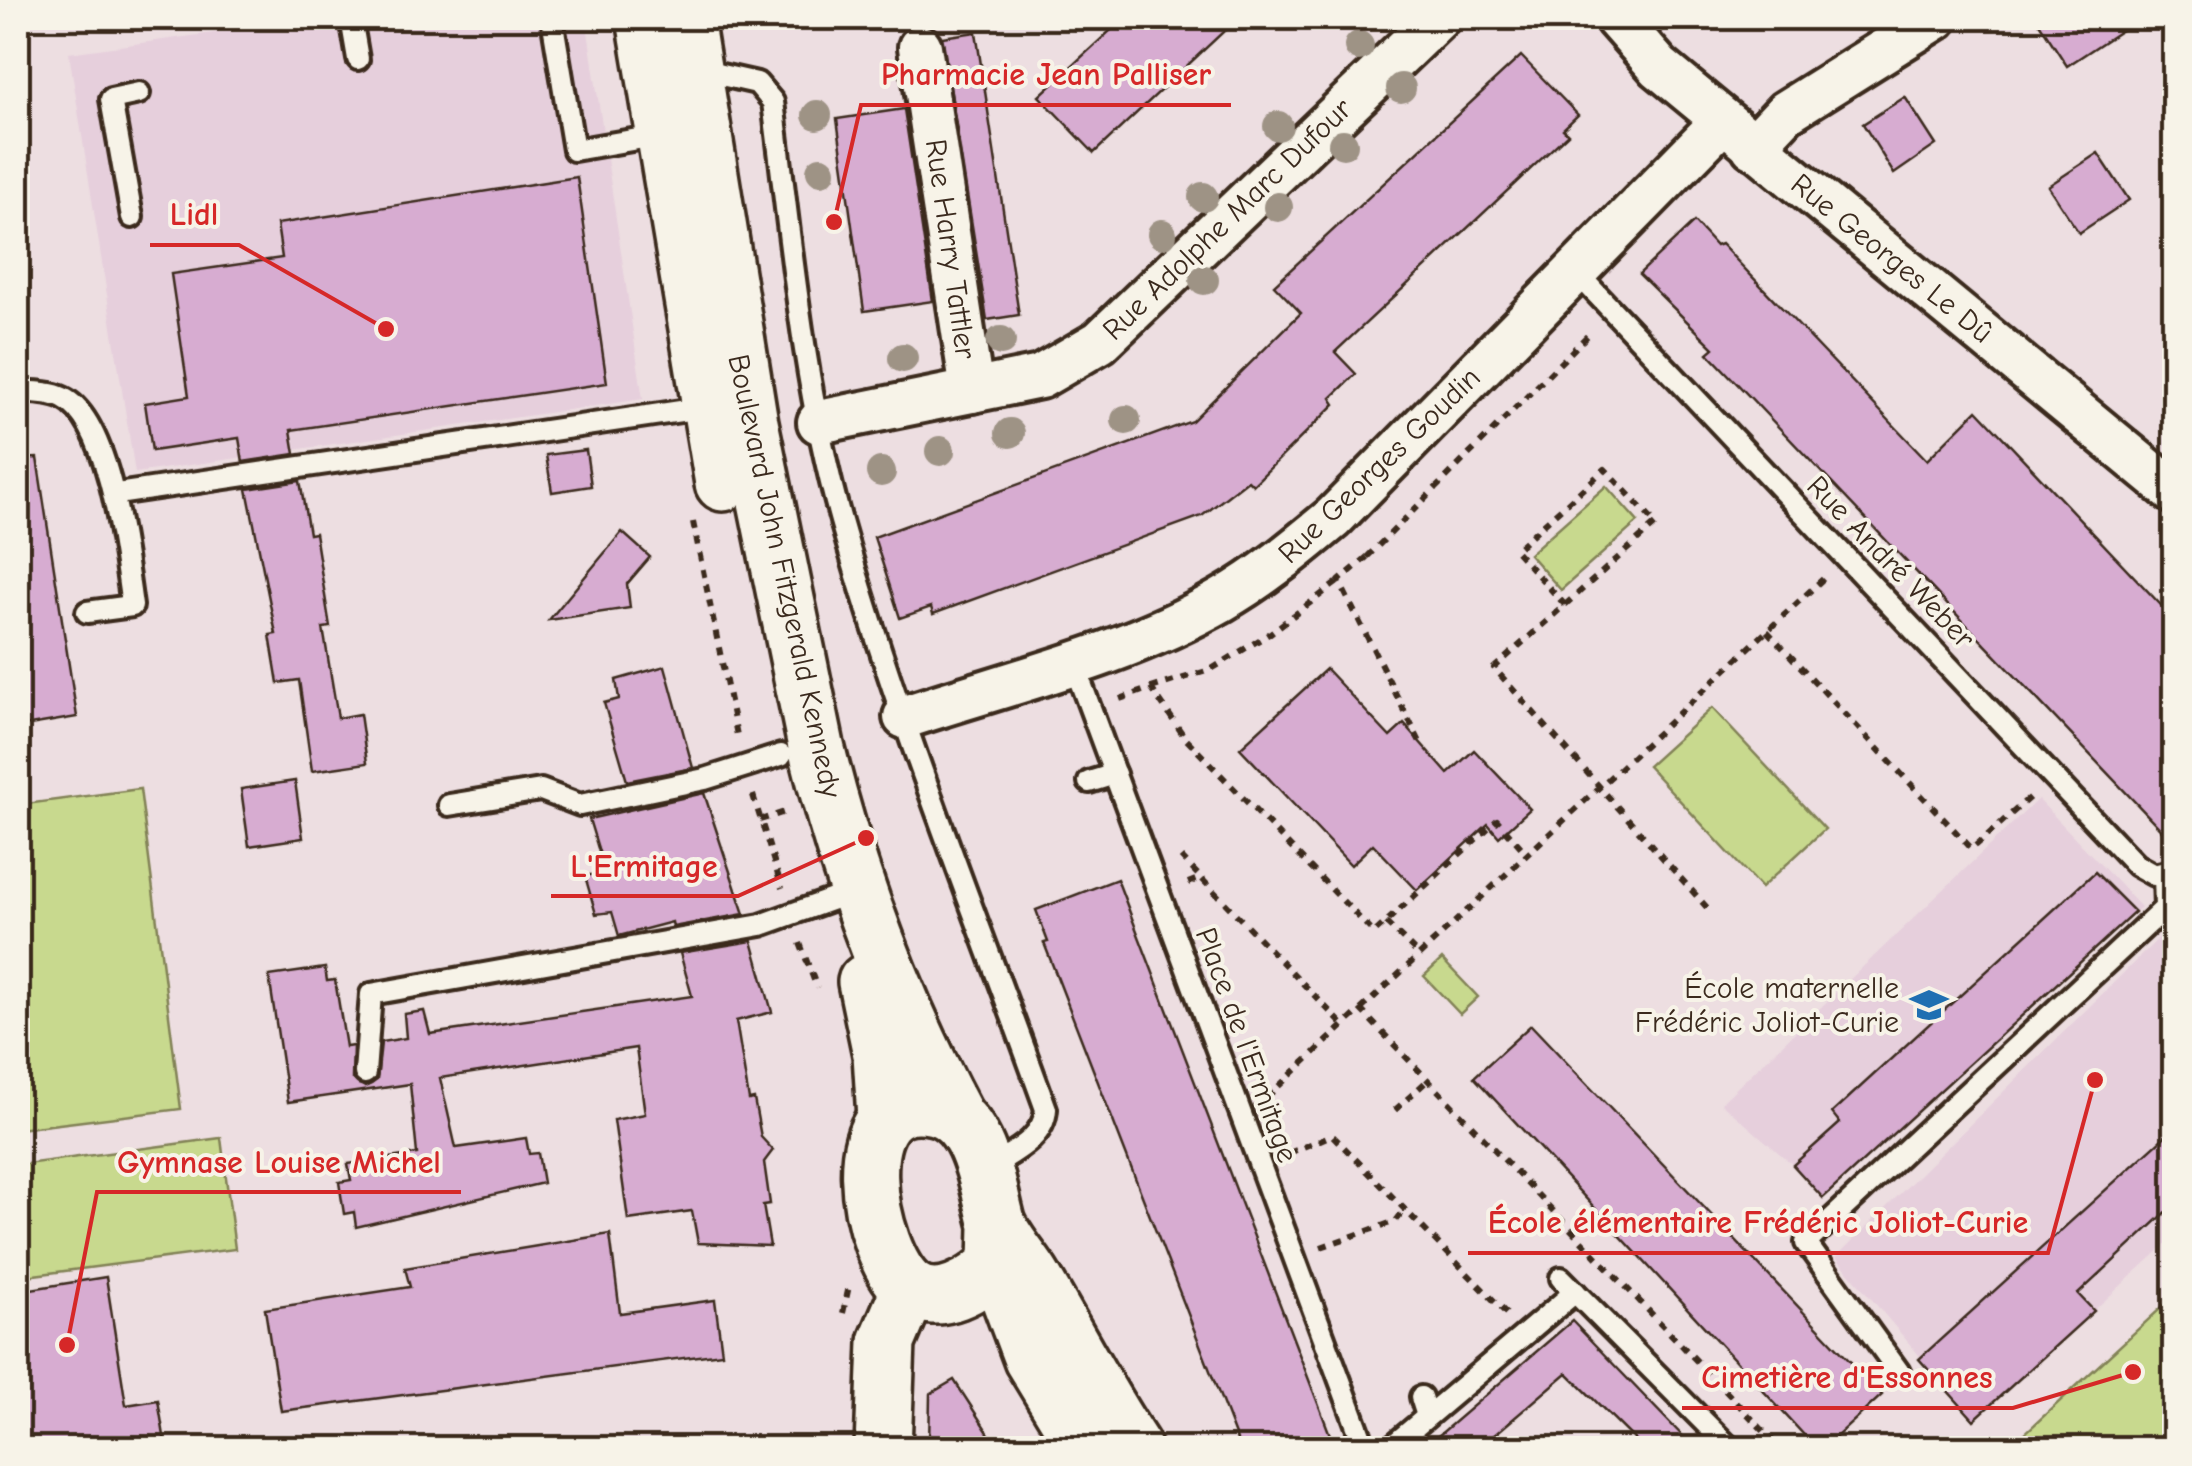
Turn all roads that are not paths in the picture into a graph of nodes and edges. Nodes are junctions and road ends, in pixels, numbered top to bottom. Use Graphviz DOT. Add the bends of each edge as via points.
graph roads {
  1 [pos="351,18"];
  2 [pos="552,18"];
  3 [pos="645,18"];
  4 [pos="1438,18"];
  5 [pos="1616,18"];
  6 [pos="1936,18"];
  7 [pos="689,43"];
  8 [pos="920,47"];
  9 [pos="358,60"];
  10 [pos="139,93"];
  11 [pos="663,134"];
  12 [pos="1738,134"];
  13 [pos="132,216"];
  14 [pos="1575,270"];
  15 [pos="18,391"];
  16 [pos="972,391"];
  17 [pos="708,407"];
  18 [pos="818,422"];
  19 [pos="2174,492"];
  20 [pos="116,494"];
  21 [pos="87,612"];
  22 [pos="1073,662"];
  23 [pos="905,717"];
  24 [pos="780,755"];
  25 [pos="1114,774"];
  26 [pos="1089,782"];
  27 [pos="449,805"];
  28 [pos="2169,872"];
  29 [pos="836,898"];
  30 [pos="366,1073"];
  31 [pos="955,1115"];
  32 [pos="885,1118"];
  33 [pos="986,1170"];
  34 [pos="998,1245"];
  35 [pos="910,1288"];
  36 [pos="1900,1372"];
  37 [pos="883,1448"];
  38 [pos="1086,1448"];
  39 [pos="1134,1448"];
  40 [pos="1366,1448"];
  41 [pos="1390,1448"];
  42 [pos="1730,1448"];
  1 -- 9 [label="lane"];
  2 -- 11 [label="lane" via="574,150"];
  3 -- 11 [label="main road, Boulevard John Fitzgerald Kennedy"];
  4 -- 16 [label="street, Rue Adolphe Marc Dufour" via="1100,342 1040,376"];
  5 -- 12 [label="street, Rue Georges Le Dû" via="1659,67"];
  6 -- 12 [label="street, Rue Georges Goudin" via="1786,112"];
  7 -- 18 [label="lane" via="756,83 773,102"];
  7 -- 31 [label="main road, Boulevard John Fitzgerald Kennedy" via="757,460 828,798 918,1042"];
  8 -- 16 [label="street, Rue Harry Tattler"];
  10 -- 13 [label="lane" via="111,99"];
  11 -- 17 [label="main road, Boulevard John Fitzgerald Kennedy"];
  12 -- 14 [label="street, Rue Georges Goudin"];
  12 -- 19 [label="street, Rue Georges Le Dû"];
  14 -- 22 [label="street, Rue Georges Goudin" via="1333,518 1278,565 1156,632"];
  14 -- 28 [label="lane, Rue André Weber" via="2136,864 2154,875"];
  15 -- 20 [label="lane" via="64,398 85,422"];
  16 -- 18 [label="street, Rue Adolphe Marc Dufour"];
  17 -- 20 [label="lane"];
  17 -- 24 [label="main road, Boulevard John Fitzgerald Kennedy"];
  18 -- 23 [label="lane" via="841,520"];
  20 -- 21 [label="lane" via="132,606"];
  22 -- 23 [label="street, Rue Georges Goudin"];
  22 -- 25 [label="lane, Place de l'Ermitage"];
  23 -- 33 [label="lane" via="1046,1109 1036,1136"];
  24 -- 27 [label="lane" via="706,779 580,805 540,790"];
  24 -- 29 [label="main road, Boulevard John Fitzgerald Kennedy"];
  25 -- 26 [label="lane"];
  25 -- 40 [label="lane, Place de l'Ermitage"];
  28 -- 36 [label="lane" via="2164,908 1806,1243"];
  29 -- 30 [label="lane" via="761,925 372,994"];
  29 -- 32 [label="main road, Boulevard John Fitzgerald Kennedy" via="873,1000"];
  31 -- 32 [label="main road" via="922,1106"];
  31 -- 33 [label="main road, Boulevard John Fitzgerald Kennedy"];
  32 -- 35 [label="main road, Boulevard John Fitzgerald Kennedy" via="867,1168 889,1253"];
  33 -- 34 [label="main road, Boulevard John Fitzgerald Kennedy"];
  34 -- 35 [label="main road" via="978,1281 954,1293 928,1296"];
  34 -- 38 [label="main road" via="1032,1359"];
  34 -- 39 [label="main road"];
  35 -- 37 [label="main road" via="887,1342"];
  41 -- 42 [label="lane" via="1424,1406 1526,1334 1569,1285"];
}
